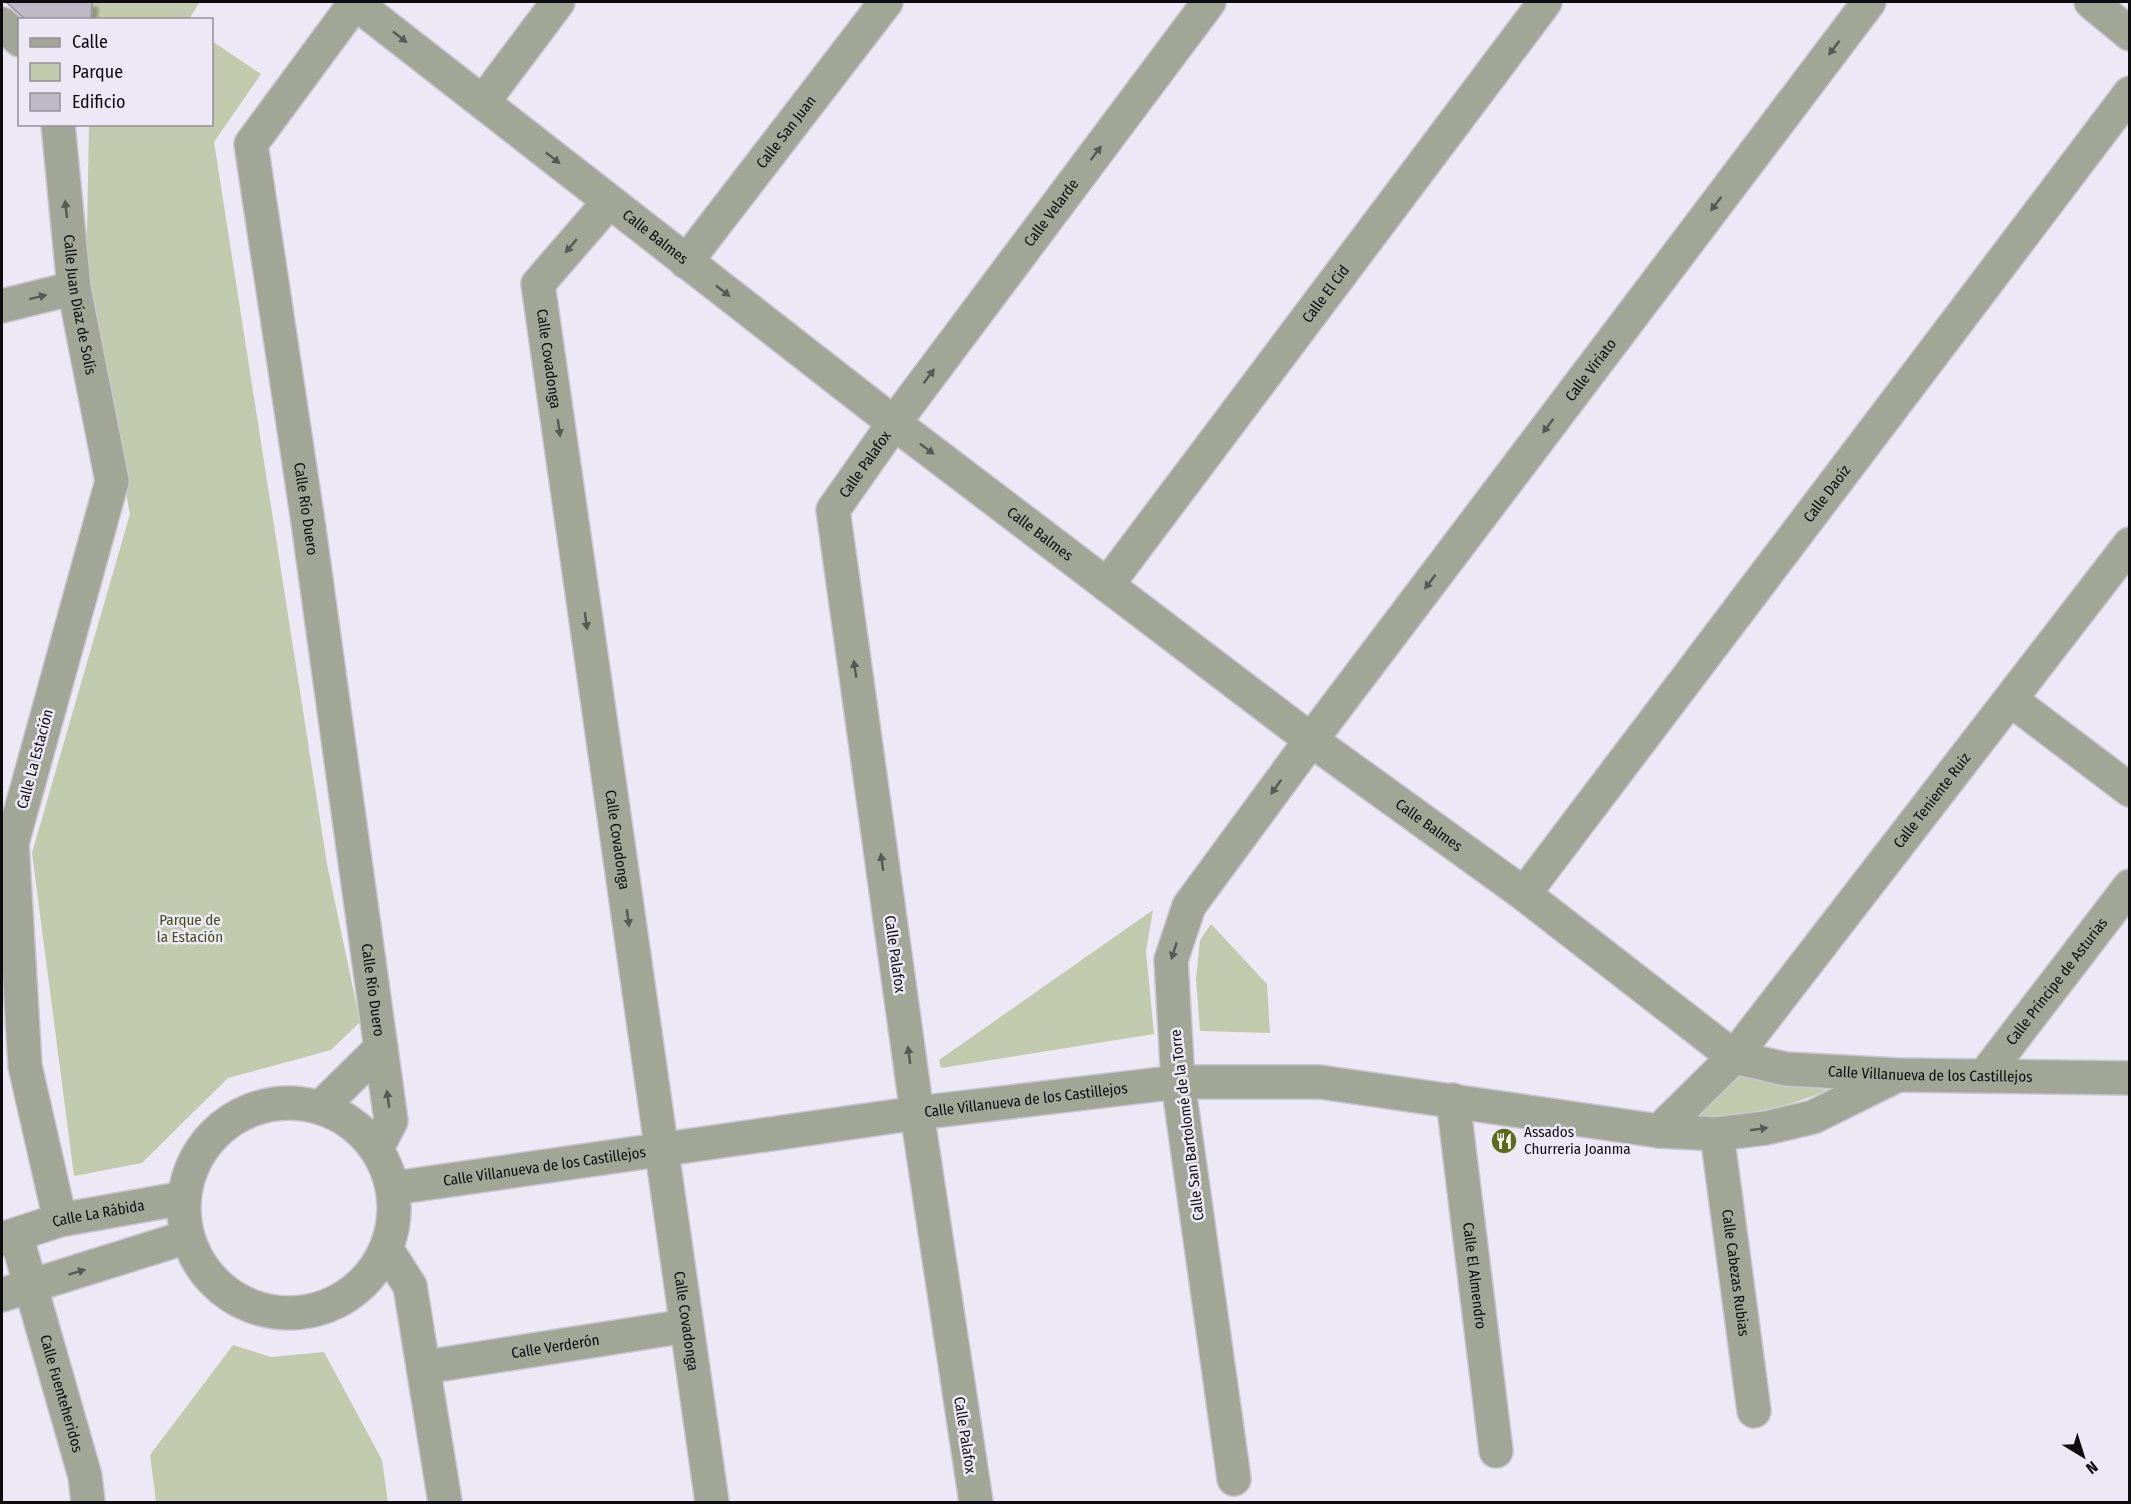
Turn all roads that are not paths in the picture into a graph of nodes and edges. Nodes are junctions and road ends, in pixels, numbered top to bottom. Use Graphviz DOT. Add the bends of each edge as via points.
graph roads {
  1 [pos="355,2"];
  2 [pos="558,2"];
  3 [pos="886,2"];
  4 [pos="1209,2"];
  5 [pos="1545,2"];
  6 [pos="1869,2"];
  7 [pos="2,24"];
  8 [pos="18,38"];
  9 [pos="2130,93"];
  10 [pos="483,102"];
  11 [pos="58,126"];
  12 [pos="609,202"];
  13 [pos="686,262"];
  14 [pos="74,288"];
  15 [pos="2,306"];
  16 [pos="894,423"];
  17 [pos="112,481"];
  18 [pos="2130,544"];
  19 [pos="1107,585"];
  20 [pos="2011,700"];
  21 [pos="1311,740"];
  22 [pos="2130,790"];
  23 [pos="2130,886"];
  24 [pos="1524,894"];
  25 [pos="381,1048"];
  26 [pos="1734,1057"];
  27 [pos="1898,1075"];
  28 [pos="1984,1075"];
  29 [pos="2130,1078"];
  30 [pos="1178,1082"];
  31 [pos="1453,1100"];
  32 [pos="321,1107"];
  33 [pos="917,1113"];
  34 [pos="1659,1131"];
  35 [pos="1717,1134"];
  36 [pos="377,1148"];
  37 [pos="661,1149"];
  38 [pos="394,1188"];
  39 [pos="184,1198"];
  40 [pos="60,1220"];
  41 [pos="9,1237"];
  42 [pos="187,1237"];
  43 [pos="387,1250"];
  44 [pos="16,1291"];
  45 [pos="686,1326"];
  46 [pos="425,1367"];
  47 [pos="1754,1411"];
  48 [pos="1497,1451"];
  49 [pos="1234,1479"];
  50 [pos="88,1503"];
  51 [pos="446,1503"];
  52 [pos="712,1503"];
  53 [pos="976,1503"];
  1 -- 10 [label="street, Calle Balmes, one-way"];
  1 -- 25 [label="street, Calle Río Duero" via="251,144"];
  2 -- 10 [label="street"];
  3 -- 13 [label="street, Calle San Juan"];
  16 -- 4 [label="street, Calle Velarde, one-way"];
  5 -- 19 [label="street, Calle El Cid"];
  6 -- 21 [label="street, Calle Viriato, one-way"];
  7 -- 8 [label="street"];
  9 -- 24 [label="street, Calle Daoíz"];
  10 -- 12 [label="street, Calle Balmes, one-way"];
  14 -- 11 [label="street, Calle Juan Díaz de Solís, one-way"];
  12 -- 13 [label="street, Calle Balmes"];
  12 -- 37 [label="street, Calle Covadonga, one-way" via="538,284"];
  13 -- 16 [label="street, Calle Balmes, one-way"];
  15 -- 14 [label="street, one-way"];
  14 -- 17 [label="street, Calle Juan Díaz de Solís"];
  16 -- 19 [label="street, Calle Balmes, one-way"];
  33 -- 16 [label="street, Calle Palafox, one-way" via="833,510"];
  17 -- 40 [label="street, Calle La Estación" via="12,843 25,1066"];
  18 -- 20 [label="street, Calle Teniente Ruiz"];
  19 -- 21 [label="street, Calle Balmes"];
  20 -- 22 [label="street"];
  20 -- 26 [label="street, Calle Teniente Ruiz"];
  21 -- 24 [label="street, Calle Balmes"];
  21 -- 30 [label="street, Calle San Bartolomé de la Torre, one-way" via="1189,906 1171,960"];
  23 -- 28 [label="street, Calle Príncipe de Asturias"];
  24 -- 26 [label="street, Calle Balmes"];
  25 -- 32 [label="street, Calle Río Duero"];
  36 -- 25 [label="street, Calle Río Duero, one-way" via="391,1121"];
  26 -- 27 [label="street, Calle Villanueva de los Castillejos" via="1786,1069"];
  26 -- 34 [label="street, Calle Teniente Ruiz"];
  27 -- 28 [label="street, Calle Villanueva de los Castillejos"];
  35 -- 27 [label="street, Calle Villanueva de los Castillejos, one-way" via="1813,1117"];
  28 -- 29 [label="street, Calle Villanueva de los Castillejos"];
  30 -- 31 [label="street, Calle Villanueva de los Castillejos" via="1320,1082"];
  30 -- 33 [label="street, Calle Villanueva de los Castillejos"];
  30 -- 49 [label="street, Calle San Bartolomé de la Torre"];
  31 -- 34 [label="street, Calle Villanueva de los Castillejos"];
  31 -- 48 [label="street, Calle El Almendro"];
  32 -- 36 [label="street" via="352,1123"];
  32 -- 39 [label="street" via="301,1102 268,1104 237,1116 210,1137 192,1165"];
  33 -- 37 [label="street, Calle Villanueva de los Castillejos"];
  33 -- 53 [label="street, Calle Palafox"];
  34 -- 35 [label="street, Calle Villanueva de los Castillejos"];
  35 -- 47 [label="street, Calle Cabezas Rubias"];
  36 -- 38 [label="street"];
  37 -- 38 [label="street, Calle Villanueva de los Castillejos"];
  37 -- 45 [label="street, Calle Covadonga"];
  38 -- 43 [label="street" via="395,1220"];
  39 -- 40 [label="street, Calle La Rábida"];
  39 -- 42 [label="street"];
  40 -- 41 [label="street, Calle La Rábida"];
  41 -- 44 [label="street, Calle La Rábida"];
  42 -- 43 [label="street" via="198,1264 223,1291 264,1311 292,1314 320,1310 347,1297 371,1276"];
  44 -- 42 [label="street, one-way"];
  43 -- 46 [label="street" via="410,1286"];
  44 -- 50 [label="street, Calle Fuenteheridos" via="85,1476"];
  45 -- 46 [label="street, Calle Verderón"];
  45 -- 52 [label="street, Calle Covadonga"];
  46 -- 51 [label="street"];
}
